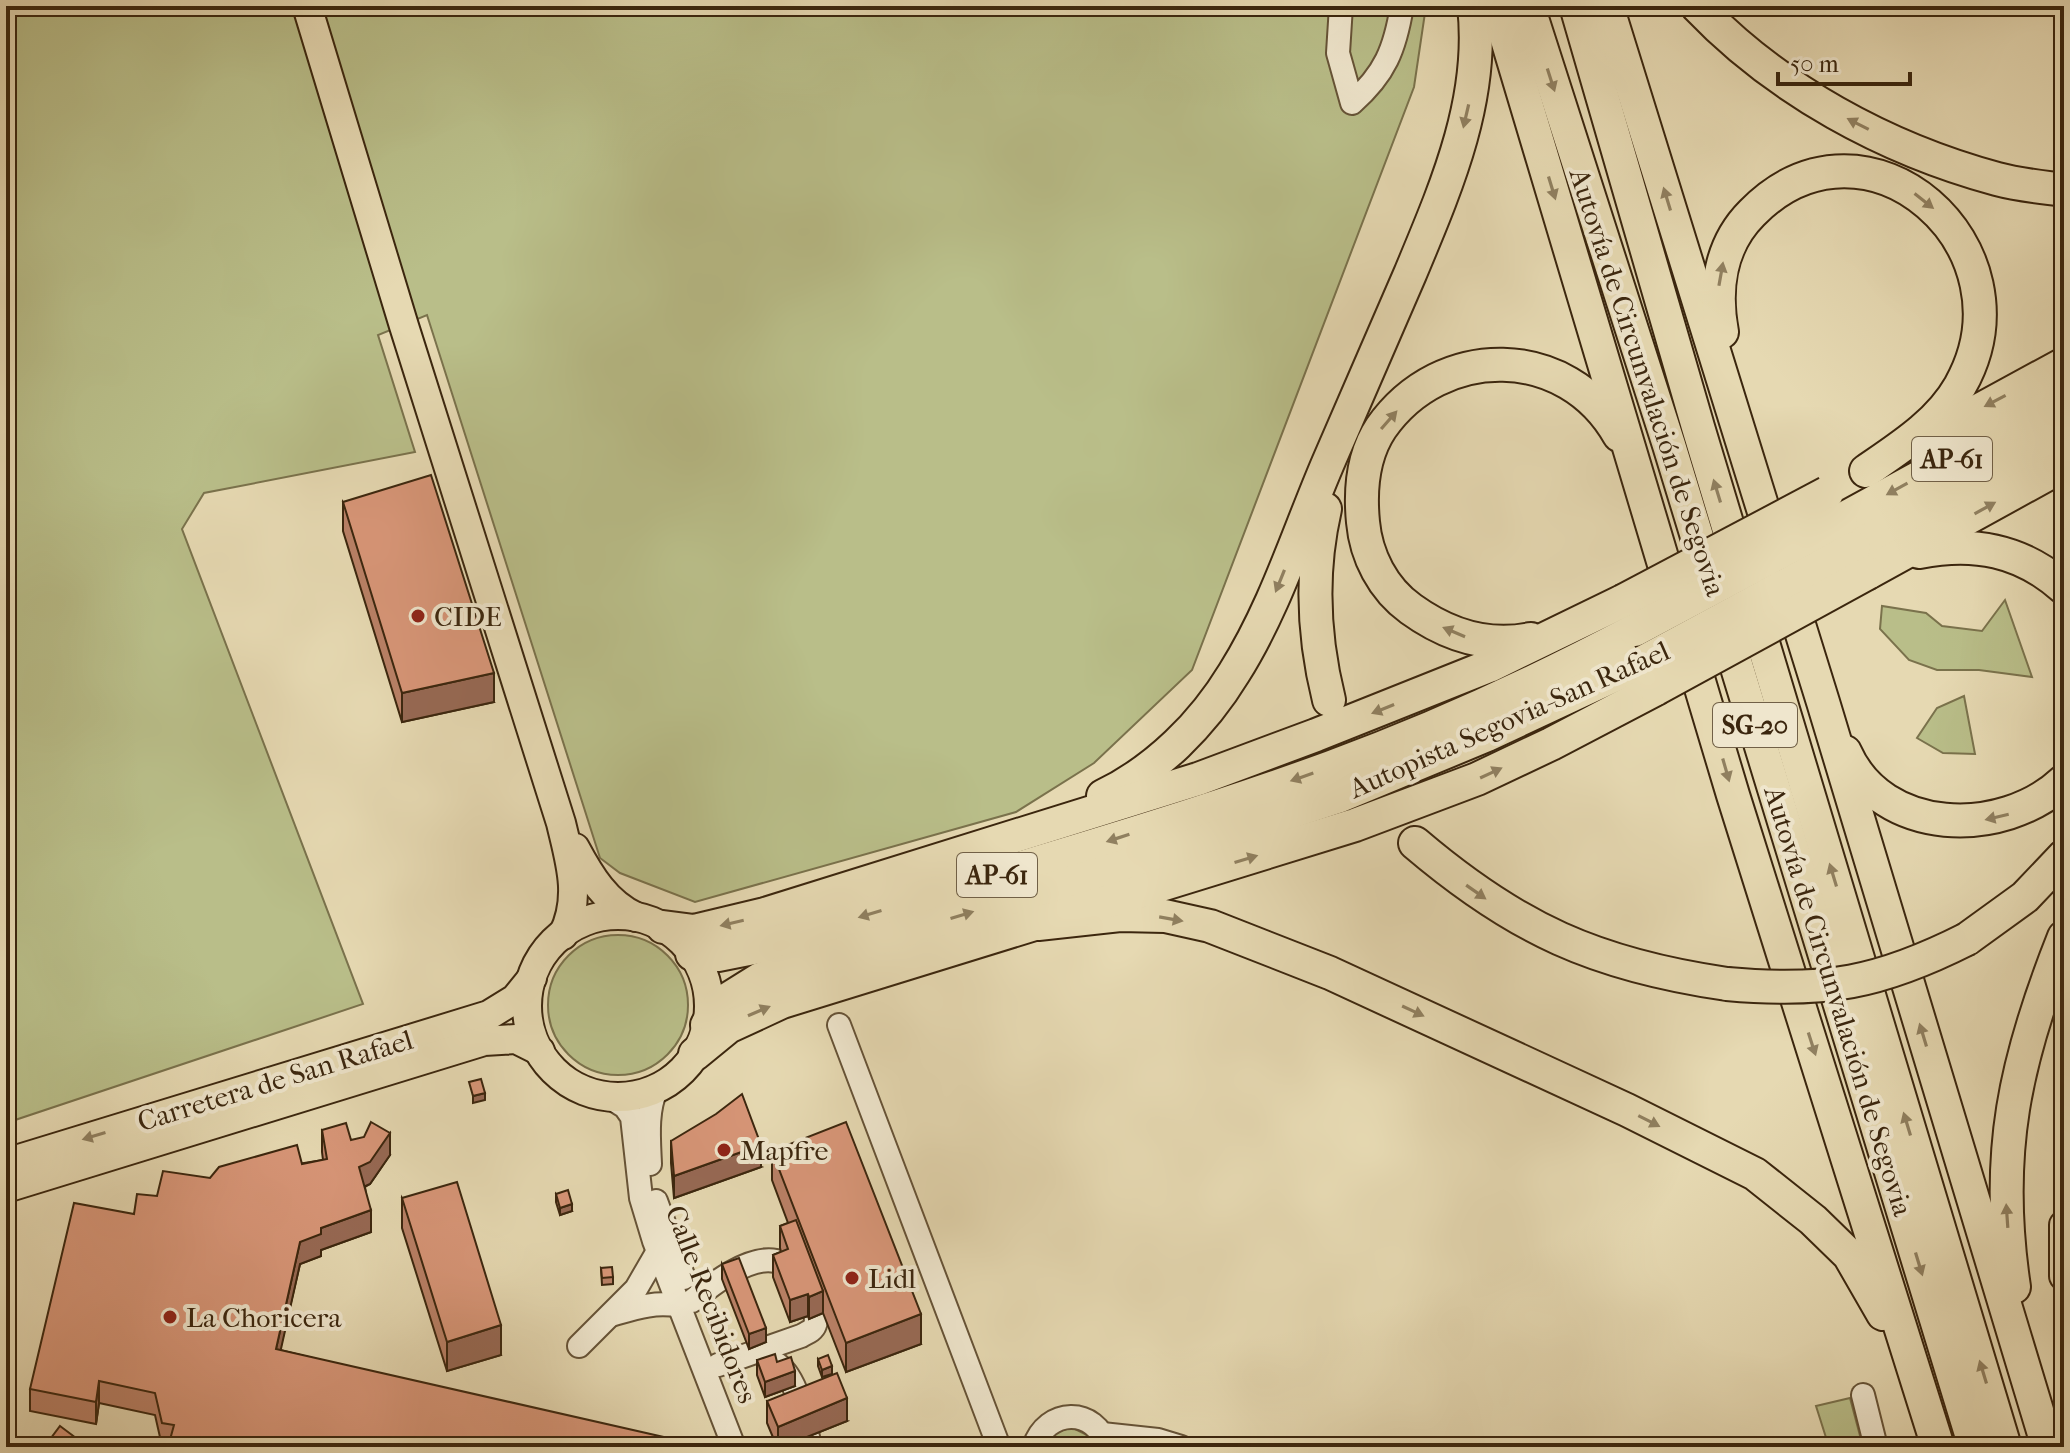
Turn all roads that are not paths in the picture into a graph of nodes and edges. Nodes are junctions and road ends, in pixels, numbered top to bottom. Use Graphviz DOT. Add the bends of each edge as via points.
graph roads {
  1 [pos="307,6"];
  2 [pos="1341,6"];
  3 [pos="1402,6"];
  4 [pos="1474,6"];
  5 [pos="1497,6"];
  6 [pos="1528,6"];
  7 [pos="1576,6"];
  8 [pos="1607,6"];
  9 [pos="1697,6"];
  10 [pos="2064,190"];
  11 [pos="1387,328"];
  12 [pos="2064,364"];
  13 [pos="2064,398"];
  14 [pos="2064,432"];
  15 [pos="1740,434"];
  16 [pos="2064,465"];
  17 [pos="1866,471"];
  18 [pos="1648,507"];
  19 [pos="1847,534"];
  20 [pos="2064,588"];
  21 [pos="1583,621"];
  22 [pos="1650,676"];
  23 [pos="1329,700"];
  24 [pos="1823,702"];
  25 [pos="2064,781"];
  26 [pos="561,823"];
  27 [pos="1017,837"];
  28 [pos="1415,843"];
  29 [pos="2064,856"];
  30 [pos="651,922"];
  31 [pos="1038,924"];
  32 [pos="563,935"];
  33 [pos="2064,937"];
  34 [pos="692,954"];
  35 [pos="532,978"];
  36 [pos="707,1025"];
  37 [pos="839,1025"];
  38 [pos="540,1051"];
  39 [pos="695,1054"];
  40 [pos="657,1088"];
  41 [pos="609,1097"];
  42 [pos="9,1182"];
  43 [pos="2064,1225"];
  44 [pos="658,1251"];
  45 [pos="2064,1276"];
  46 [pos="686,1303"];
  47 [pos="609,1315"];
  48 [pos="579,1346"];
  49 [pos="721,1371"];
  50 [pos="2027,1377"];
  51 [pos="1863,1395"];
  52 [pos="1104,1440"];
  53 [pos="1033,1443"];
  54 [pos="1149,1444"];
  55 [pos="734,1447"];
  56 [pos="749,1447"];
  57 [pos="810,1447"];
  58 [pos="999,1447"];
  59 [pos="1181,1447"];
  60 [pos="1876,1447"];
  61 [pos="1929,1447"];
  62 [pos="1938,1447"];
  63 [pos="1975,1447"];
  64 [pos="2005,1447"];
  65 [pos="2048,1447"];
  1 -- 26 [label="main road"];
  2 -- 3 [label="street" via="1338,53 1352,103 1373,85 1387,62"];
  4 -- 11 [label="highway, one-way" via="1468,114"];
  5 -- 18 [label="highway, one-way"];
  6 -- 63 [label="highway, Autovía de Circunvalación de Segovia / SG-20, one-way" via="1678,475"];
  64 -- 7 [label="highway, Autovía de Circunvalación de Segovia / SG-20, one-way"];
  15 -- 8 [label="highway, one-way"];
  10 -- 9 [label="highway, one-way" via="1999,180 1860,126 1796,89 1726,37"];
  11 -- 23 [label="highway" via="1317,542 1315,624"];
  11 -- 27 [label="highway, one-way" via="1254,639 1208,710 1154,764 1114,791"];
  12 -- 17 [label="highway, one-way"];
  13 -- 19 [label="highway, Autopista Segovia-San Rafael / AP-61, one-way"];
  14 -- 19 [label="highway, Autopista Segovia-San Rafael / AP-61"];
  15 -- 17 [label="highway, one-way" via="1718,295 1736,232 1786,186 1831,173 1873,176 1907,188 1945,218 1972,265 1979,310 1973,351 1953,397 1908,443"];
  15 -- 24 [label="highway"];
  19 -- 16 [label="highway, one-way"];
  17 -- 19 [label="highway"];
  21 -- 18 [label="highway, one-way" via="1539,638 1483,641 1462,637 1404,604 1386,587 1364,537 1363,479 1380,430 1414,395 1457,372 1489,364 1545,371 1573,384 1599,406 1623,443"];
  18 -- 62 [label="highway, one-way"];
  19 -- 20 [label="highway" via="1913,553 1960,547 2004,552"];
  19 -- 21 [label="highway, bridge" via="1623,601"];
  19 -- 22 [label="highway, Autopista Segovia-San Rafael / AP-61, bridge"];
  19 -- 34 [label="highway, Autopista Segovia-San Rafael / AP-61, one-way, bridge" via="1635,630 1560,670 1333,766 764,946"];
  21 -- 27 [label="highway, one-way" via="1489,666 1316,735"];
  31 -- 22 [label="highway, one-way" via="1355,825 1464,784 1551,744"];
  36 -- 22 [label="highway, Autopista Segovia-San Rafael / AP-61, one-way" via="720,1004 760,979 1340,796"];
  25 -- 24 [label="highway, one-way" via="2048,796 1994,819 1965,822 1909,811 1882,796 1851,765"];
  50 -- 24 [label="highway, one-way"];
  26 -- 30 [label="main road" via="604,893 620,908"];
  26 -- 32 [label="main road" via="574,893"];
  27 -- 30 [label="highway, one-way" via="740,921 694,931"];
  28 -- 29 [label="highway, one-way, bridge" via="1480,895 1547,934 1608,959 1727,984 1790,988 1852,982 1906,967 1967,939 2025,897"];
  30 -- 32 [label="main road, AP-61" via="612,915"];
  30 -- 34 [label="main road, AP-61" via="677,937"];
  39 -- 31 [label="highway, one-way" via="728,1027 782,1002"];
  31 -- 61 [label="highway, one-way" via="1120,915 1165,916 1210,926 1330,973 1755,1174 1849,1255 1887,1323"];
  32 -- 35 [label="main road, AP-61" via="544,954"];
  50 -- 33 [label="highway, one-way" via="2011,1265 2006,1148 2020,1064"];
  34 -- 36 [label="main road, AP-61" via="707,985"];
  35 -- 38 [label="main road, AP-61" via="528,1013"];
  35 -- 42 [label="main road, Carretera de San Rafael, one-way" via="515,999 489,1015"];
  36 -- 39 [label="main road, AP-61"];
  37 -- 58 [label="street"];
  38 -- 41 [label="main road, AP-61" via="570,1083"];
  38 -- 42 [label="main road, Carretera de San Rafael" via="516,1039 484,1041"];
  39 -- 40 [label="main road, AP-61" via="680,1073"];
  40 -- 41 [label="main road, AP-61"];
  40 -- 46 [label="street, Calle Recibidores" via="650,1114 651,1182"];
  41 -- 44 [label="street, Calle Recibidores" via="632,1117 641,1198"];
  43 -- 45 [label="main road"];
  44 -- 46 [label="street, Calle Recibidores"];
  44 -- 47 [label="street" via="636,1289"];
  46 -- 47 [label="street" via="648,1304"];
  46 -- 49 [label="street, Calle Recibidores"];
  46 -- 49 [label="street" via="739,1269 774,1260 798,1275 817,1315 812,1330"];
  46 -- 55 [label="street, Calle Recibidores"];
  47 -- 48 [label="street"];
  49 -- 56 [label="street, Calle Recibidores"];
  49 -- 57 [label="street" via="766,1362 784,1369 800,1403"];
  50 -- 65 [label="highway"];
  51 -- 60 [label="street"];
  52 -- 53 [label="street" via="1085,1419 1070,1417 1048,1424"];
  52 -- 54 [label="street"];
  54 -- 59 [label="street"];
}
